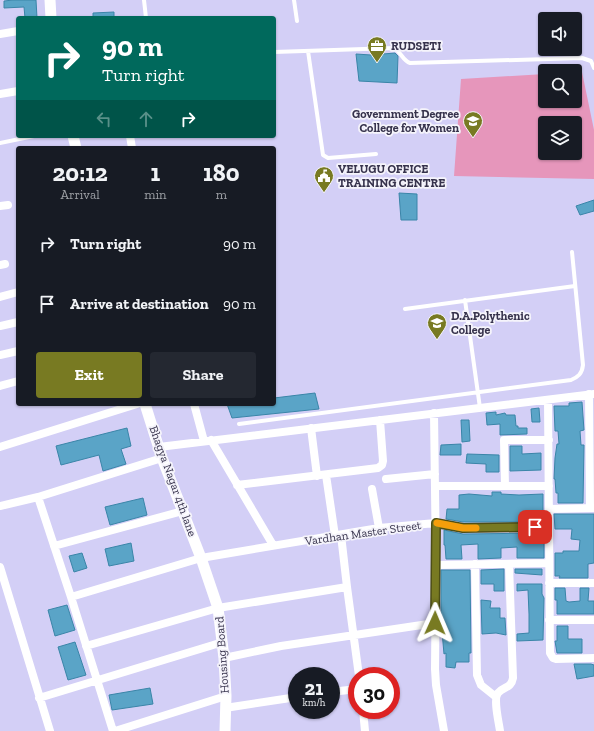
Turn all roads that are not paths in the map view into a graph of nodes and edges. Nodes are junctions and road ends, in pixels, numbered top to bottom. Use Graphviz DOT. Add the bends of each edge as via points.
graph roads {
  1 [pos="50,0"];
  2 [pos="144,0"];
  3 [pos="294,0"];
  4 [pos="51,16"];
  5 [pos="146,16"];
  6 [pos="297,21"];
  7 [pos="16,31"];
  8 [pos="0,34"];
  9 [pos="308,51"];
  10 [pos="276,52"];
  11 [pos="594,68"];
  12 [pos="16,91"];
  13 [pos="0,94"];
  14 [pos="24,138"];
  15 [pos="0,143"];
  16 [pos="376,154"];
  17 [pos="572,252"];
  18 [pos="575,286"];
  19 [pos="16,292"];
  20 [pos="0,296"];
  21 [pos="465,300"];
  22 [pos="405,309"];
  23 [pos="16,322"];
  24 [pos="0,326"];
  25 [pos="16,351"];
  26 [pos="0,355"];
  27 [pos="16,382"];
  28 [pos="0,386"];
  29 [pos="478,392"];
  30 [pos="591,394"];
  31 [pos="548,400"];
  32 [pos="131,406"];
  33 [pos="146,406"];
  34 [pos="195,406"];
  35 [pos="480,408"];
  36 [pos="434,413"];
  37 [pos="380,420"];
  38 [pos="239,424"];
  39 [pos="311,428"];
  40 [pos="549,440"];
  41 [pos="207,441"];
  42 [pos="0,447"];
  43 [pos="158,447"];
  44 [pos="162,458"];
  45 [pos="435,474"];
  46 [pos="321,476"];
  47 [pos="386,479"];
  48 [pos="237,486"];
  49 [pos="435,486"];
  50 [pos="505,486"];
  51 [pos="549,486"];
  52 [pos="372,488"];
  53 [pos="38,497"];
  54 [pos="0,506"];
  55 [pos="592,508"];
  56 [pos="549,509"];
  57 [pos="183,511"];
  58 [pos="436,523"];
  59 [pos="549,527"];
  60 [pos="379,528"];
  61 [pos="338,536"];
  62 [pos="273,545"];
  63 [pos="54,546"];
  64 [pos="201,558"];
  65 [pos="549,563"];
  66 [pos="475,564"];
  67 [pos="509,564"];
  68 [pos="436,565"];
  69 [pos="0,566"];
  70 [pos="549,583"];
  71 [pos="594,583"];
  72 [pos="346,586"];
  73 [pos="71,597"];
  74 [pos="218,608"];
  75 [pos="550,620"];
  76 [pos="594,620"];
  77 [pos="435,623"];
  78 [pos="353,636"];
  79 [pos="223,642"];
  80 [pos="86,646"];
  81 [pos="224,658"];
  82 [pos="594,658"];
  83 [pos="358,667"];
  84 [pos="97,680"];
  85 [pos="226,696"];
  86 [pos="496,697"];
  87 [pos="39,698"];
  88 [pos="288,698"];
  89 [pos="225,708"];
  90 [pos="364,719"];
  91 [pos="50,731"];
  92 [pos="114,731"];
  93 [pos="225,731"];
  94 [pos="365,731"];
  95 [pos="444,731"];
  96 [pos="500,731"];
  1 -- 4 [label="main road"];
  2 -- 5 [label="lane"];
  3 -- 6 [label="lane"];
  7 -- 8 [label="street"];
  9 -- 10 [label="lane"];
  9 -- 11 [label="lane" via="394,48 399,50 406,62 410,63 582,58 591,61"];
  9 -- 16 [label="lane" via="323,155 328,158"];
  12 -- 13 [label="street"];
  14 -- 15 [label="lane"];
  17 -- 18 [label="lane"];
  18 -- 21 [label="lane"];
  18 -- 29 [label="lane" via="584,365 580,375 570,380"];
  19 -- 20 [label="street"];
  21 -- 22 [label="lane"];
  21 -- 29 [label="lane"];
  23 -- 24 [label="street"];
  25 -- 26 [label="street"];
  27 -- 28 [label="street"];
  29 -- 35 [label="lane"];
  29 -- 38 [label="lane"];
  30 -- 31 [label="street"];
  30 -- 55 [label="street"];
  31 -- 35 [label="street"];
  31 -- 40 [label="street"];
  32 -- 42 [label="street"];
  33 -- 43 [label="main road, Bhagya Nagar 4th lane"];
  34 -- 41 [label="street"];
  35 -- 36 [label="street"];
  36 -- 37 [label="street"];
  36 -- 45 [label="street"];
  37 -- 39 [label="street"];
  37 -- 46 [label="street" via="382,465 378,468"];
  39 -- 41 [label="street"];
  39 -- 46 [label="street"];
  40 -- 50 [label="street" via="504,440"];
  40 -- 51 [label="street"];
  41 -- 43 [label="street"];
  41 -- 48 [label="street"];
  43 -- 44 [label="main road, Bhagya Nagar 4th lane"];
  44 -- 53 [label="street"];
  44 -- 57 [label="main road, Bhagya Nagar 4th lane"];
  45 -- 47 [label="street"];
  45 -- 49 [label="street"];
  46 -- 48 [label="street"];
  46 -- 61 [label="street"];
  48 -- 62 [label="street"];
  49 -- 50 [label="street"];
  49 -- 58 [label="street"];
  50 -- 51 [label="street"];
  51 -- 56 [label="street"];
  52 -- 60 [label="street"];
  53 -- 54 [label="street"];
  53 -- 63 [label="street"];
  55 -- 56 [label="street"];
  56 -- 59 [label="street"];
  57 -- 63 [label="street"];
  57 -- 64 [label="main road, Bhagya Nagar 4th lane"];
  58 -- 59 [label="street, Vardhan Master Street" via="463,528"];
  58 -- 60 [label="street, Vardhan Master Street"];
  58 -- 68 [label="street"];
  59 -- 65 [label="street"];
  60 -- 61 [label="street, Vardhan Master Street"];
  61 -- 62 [label="street, Vardhan Master Street"];
  61 -- 72 [label="street"];
  62 -- 64 [label="street, Vardhan Master Street"];
  63 -- 73 [label="street"];
  64 -- 73 [label="street, Vardhan Master Street"];
  64 -- 74 [label="main road, Housing Board"];
  65 -- 67 [label="street"];
  65 -- 70 [label="street"];
  66 -- 67 [label="street"];
  66 -- 68 [label="street"];
  66 -- 86 [label="street" via="477,674 482,685"];
  67 -- 86 [label="street" via="513,678 510,685"];
  68 -- 77 [label="street"];
  69 -- 87 [label="street"];
  70 -- 71 [label="street"];
  70 -- 75 [label="street"];
  72 -- 74 [label="street"];
  72 -- 78 [label="street"];
  73 -- 80 [label="street"];
  74 -- 79 [label="main road, Housing Board"];
  74 -- 80 [label="street"];
  75 -- 76 [label="street"];
  75 -- 82 [label="street" via="550,653 553,658"];
  77 -- 78 [label="street"];
  77 -- 95 [label="street" via="436,685"];
  78 -- 81 [label="street" via="281,646"];
  78 -- 83 [label="street"];
  79 -- 81 [label="main road, Housing Board"];
  79 -- 84 [label="street"];
  80 -- 84 [label="street"];
  81 -- 85 [label="main road, Housing Board"];
  84 -- 87 [label="street"];
  84 -- 92 [label="street"];
  85 -- 89 [label="main road, Housing Board"];
  85 -- 92 [label="street"];
  86 -- 96 [label="street"];
  87 -- 91 [label="street"];
  88 -- 89 [label="street"];
  89 -- 93 [label="main road, Housing Board"];
  90 -- 94 [label="street"];
}
